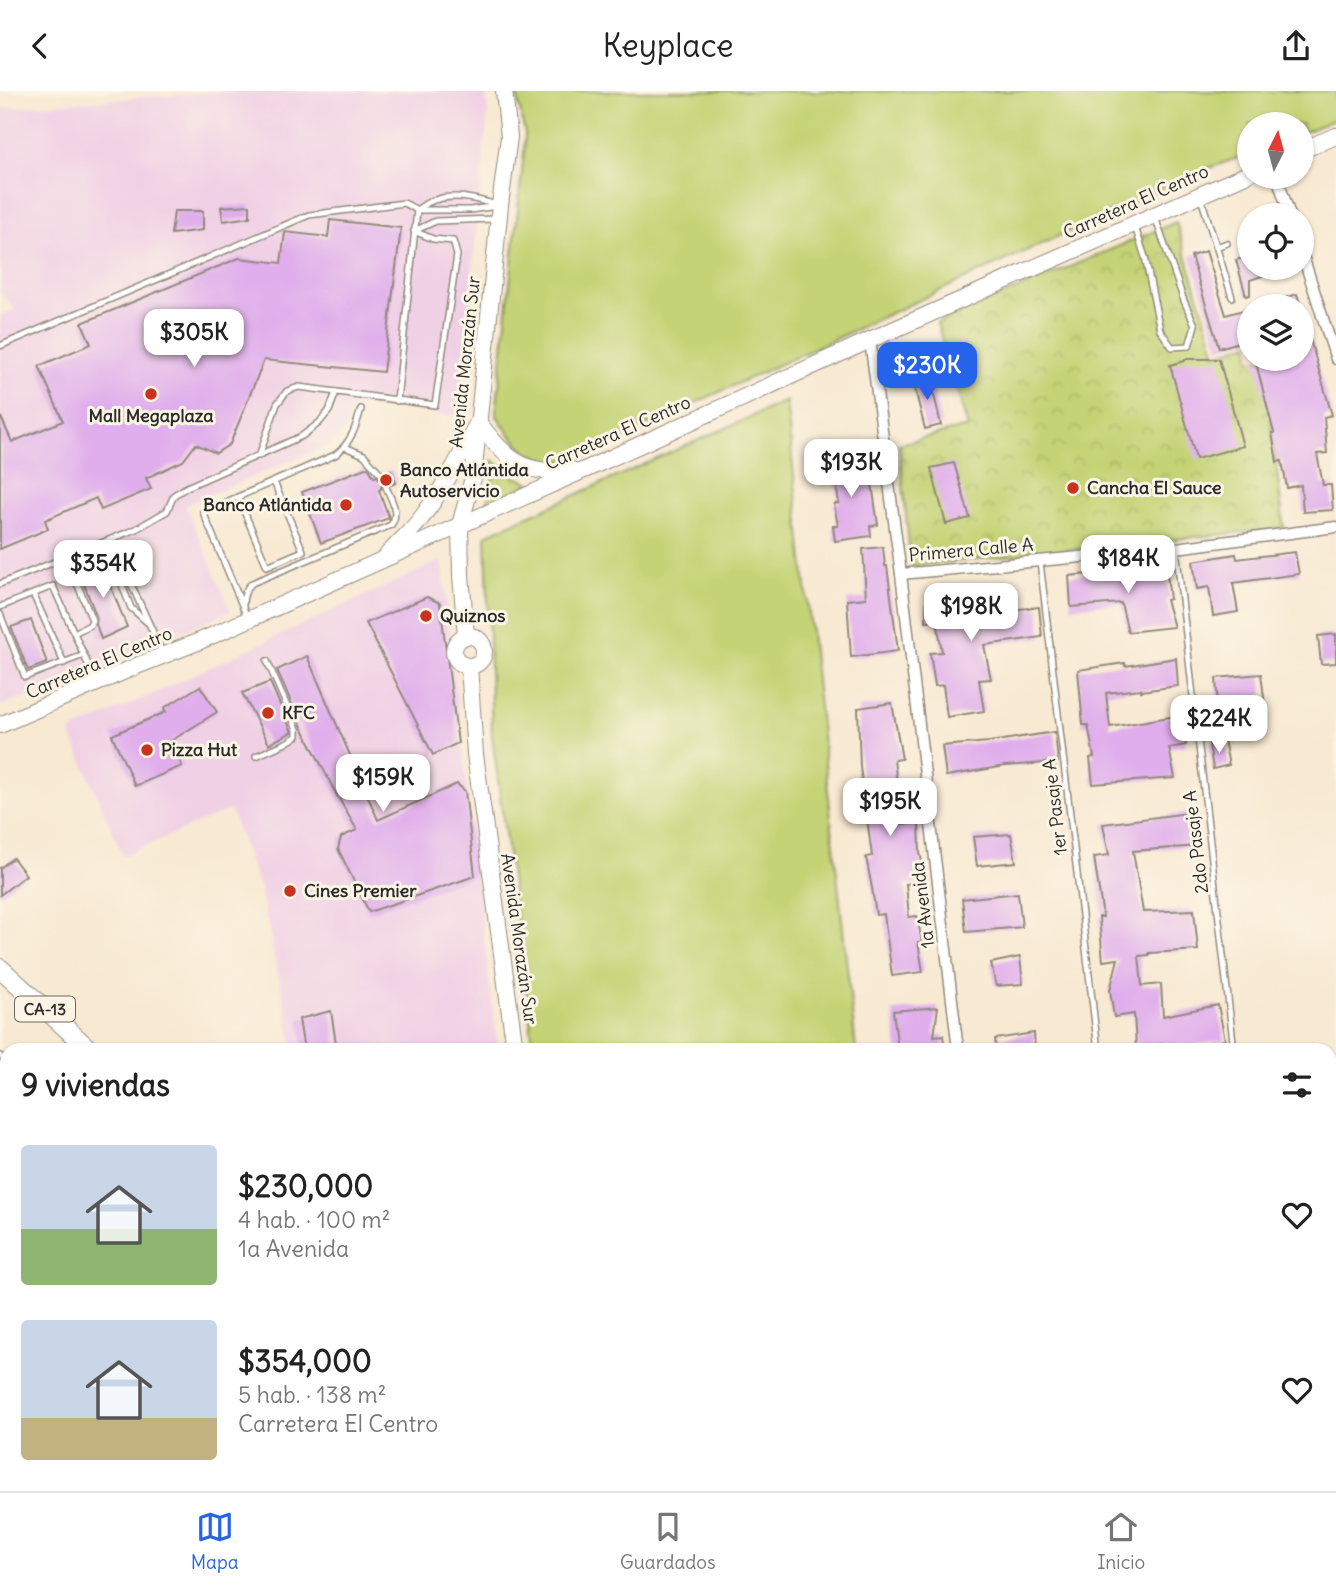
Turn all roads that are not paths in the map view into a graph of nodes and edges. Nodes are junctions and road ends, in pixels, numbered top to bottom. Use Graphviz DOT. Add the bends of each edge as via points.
graph roads {
  1 [pos="504,91"];
  2 [pos="1336,136"];
  3 [pos="1314,145"];
  4 [pos="1237,179"];
  5 [pos="1200,195"];
  6 [pos="417,209"];
  7 [pos="499,212"];
  8 [pos="1154,215"];
  9 [pos="1134,224"];
  10 [pos="414,231"];
  11 [pos="1227,243"];
  12 [pos="1216,247"];
  13 [pos="1311,280"];
  14 [pos="1232,297"];
  15 [pos="870,340"];
  16 [pos="0,347"];
  17 [pos="1336,359"];
  18 [pos="336,392"];
  19 [pos="397,401"];
  20 [pos="361,409"];
  21 [pos="478,422"];
  22 [pos="345,447"];
  23 [pos="259,456"];
  24 [pos="592,467"];
  25 [pos="381,474"];
  26 [pos="274,482"];
  27 [pos="386,487"];
  28 [pos="238,497"];
  29 [pos="460,525"];
  30 [pos="1336,527"];
  31 [pos="111,540"];
  32 [pos="1176,548"];
  33 [pos="381,561"];
  34 [pos="1040,562"];
  35 [pos="901,574"];
  36 [pos="0,584"];
  37 [pos="33,594"];
  38 [pos="0,607"];
  39 [pos="0,614"];
  40 [pos="246,614"];
  41 [pos="148,623"];
  42 [pos="74,633"];
  43 [pos="466,636"];
  44 [pos="84,655"];
  45 [pos="163,655"];
  46 [pos="267,661"];
  47 [pos="64,663"];
  48 [pos="469,666"];
  49 [pos="96,683"];
  50 [pos="0,725"];
  51 [pos="256,756"];
  52 [pos="0,969"];
  53 [pos="82,1043"];
  54 [pos="514,1043"];
  55 [pos="957,1043"];
  56 [pos="1097,1043"];
  57 [pos="1233,1043"];
  1 -- 7 [label="main road, Avenida Morazán Sur" via="509,137"];
  2 -- 3 [label="main road"];
  4 -- 5 [label="main road, Carretera El Centro"];
  5 -- 8 [label="main road, Carretera El Centro"];
  5 -- 12 [label="lane"];
  6 -- 7 [label="lane"];
  6 -- 7 [label="lane" via="427,201 451,197 477,199"];
  6 -- 10 [label="lane"];
  6 -- 16 [label="lane" via="404,203 309,215"];
  7 -- 10 [label="lane" via="436,221"];
  7 -- 21 [label="main road, Avenida Morazán Sur"];
  8 -- 9 [label="main road, Carretera El Centro"];
  8 -- 9 [label="lane" via="1195,325 1189,346 1172,347 1160,330"];
  9 -- 15 [label="main road, Carretera El Centro"];
  10 -- 19 [label="lane"];
  10 -- 19 [label="lane" via="453,241 457,255 435,405"];
  11 -- 12 [label="lane"];
  12 -- 14 [label="lane"];
  13 -- 17 [label="street"];
  15 -- 24 [label="main road, Carretera El Centro"];
  15 -- 35 [label="street, 1a Avenida"];
  18 -- 19 [label="lane"];
  18 -- 23 [label="lane" via="330,411 319,423"];
  18 -- 23 [label="lane" via="299,387 286,391"];
  20 -- 22 [label="lane"];
  21 -- 24 [label="main road" via="498,448 526,467 552,473"];
  21 -- 29 [label="main road, Avenida Morazán Sur" via="473,478"];
  21 -- 33 [label="main road" via="439,492"];
  22 -- 25 [label="lane" via="364,455"];
  22 -- 26 [label="lane"];
  23 -- 31 [label="lane" via="187,487 174,495 167,511"];
  24 -- 29 [label="main road, Carretera El Centro"];
  26 -- 28 [label="lane"];
  26 -- 28 [label="lane" via="303,551 267,566"];
  27 -- 40 [label="lane" via="395,511 391,525 252,583 244,595"];
  28 -- 40 [label="lane" via="203,512"];
  29 -- 33 [label="main road, Carretera El Centro"];
  29 -- 43 [label="main road, Avenida Morazán Sur"];
  30 -- 32 [label="street, Primera Calle A"];
  31 -- 36 [label="lane"];
  31 -- 41 [label="lane"];
  32 -- 34 [label="street, Primera Calle A"];
  32 -- 57 [label="lane, 2do Pasaje A"];
  33 -- 40 [label="main road, Carretera El Centro"];
  34 -- 35 [label="street, Primera Calle A"];
  34 -- 56 [label="lane, 1er Pasaje A"];
  35 -- 55 [label="street, 1a Avenida"];
  37 -- 38 [label="lane"];
  37 -- 42 [label="lane" via="53,586"];
  37 -- 47 [label="lane"];
  39 -- 47 [label="lane" via="26,677"];
  40 -- 45 [label="main road, Carretera El Centro" via="200,641"];
  41 -- 42 [label="lane" via="131,608 113,562 102,553 75,564 72,571 92,620"];
  41 -- 45 [label="lane"];
  42 -- 44 [label="lane"];
  43 -- 48 [label="main road, Avenida Morazán Sur" via="454,649 457,659"];
  43 -- 48 [label="main road, Avenida Morazán Sur" via="480,640 484,649 478,663"];
  44 -- 47 [label="lane"];
  44 -- 49 [label="lane"];
  45 -- 49 [label="main road, Carretera El Centro"];
  46 -- 51 [label="lane" via="298,729 297,736 286,744"];
  48 -- 54 [label="main road, Avenida Morazán Sur" via="475,754"];
  49 -- 50 [label="main road, Carretera El Centro"];
  52 -- 53 [label="main road, CA-13"];
}
